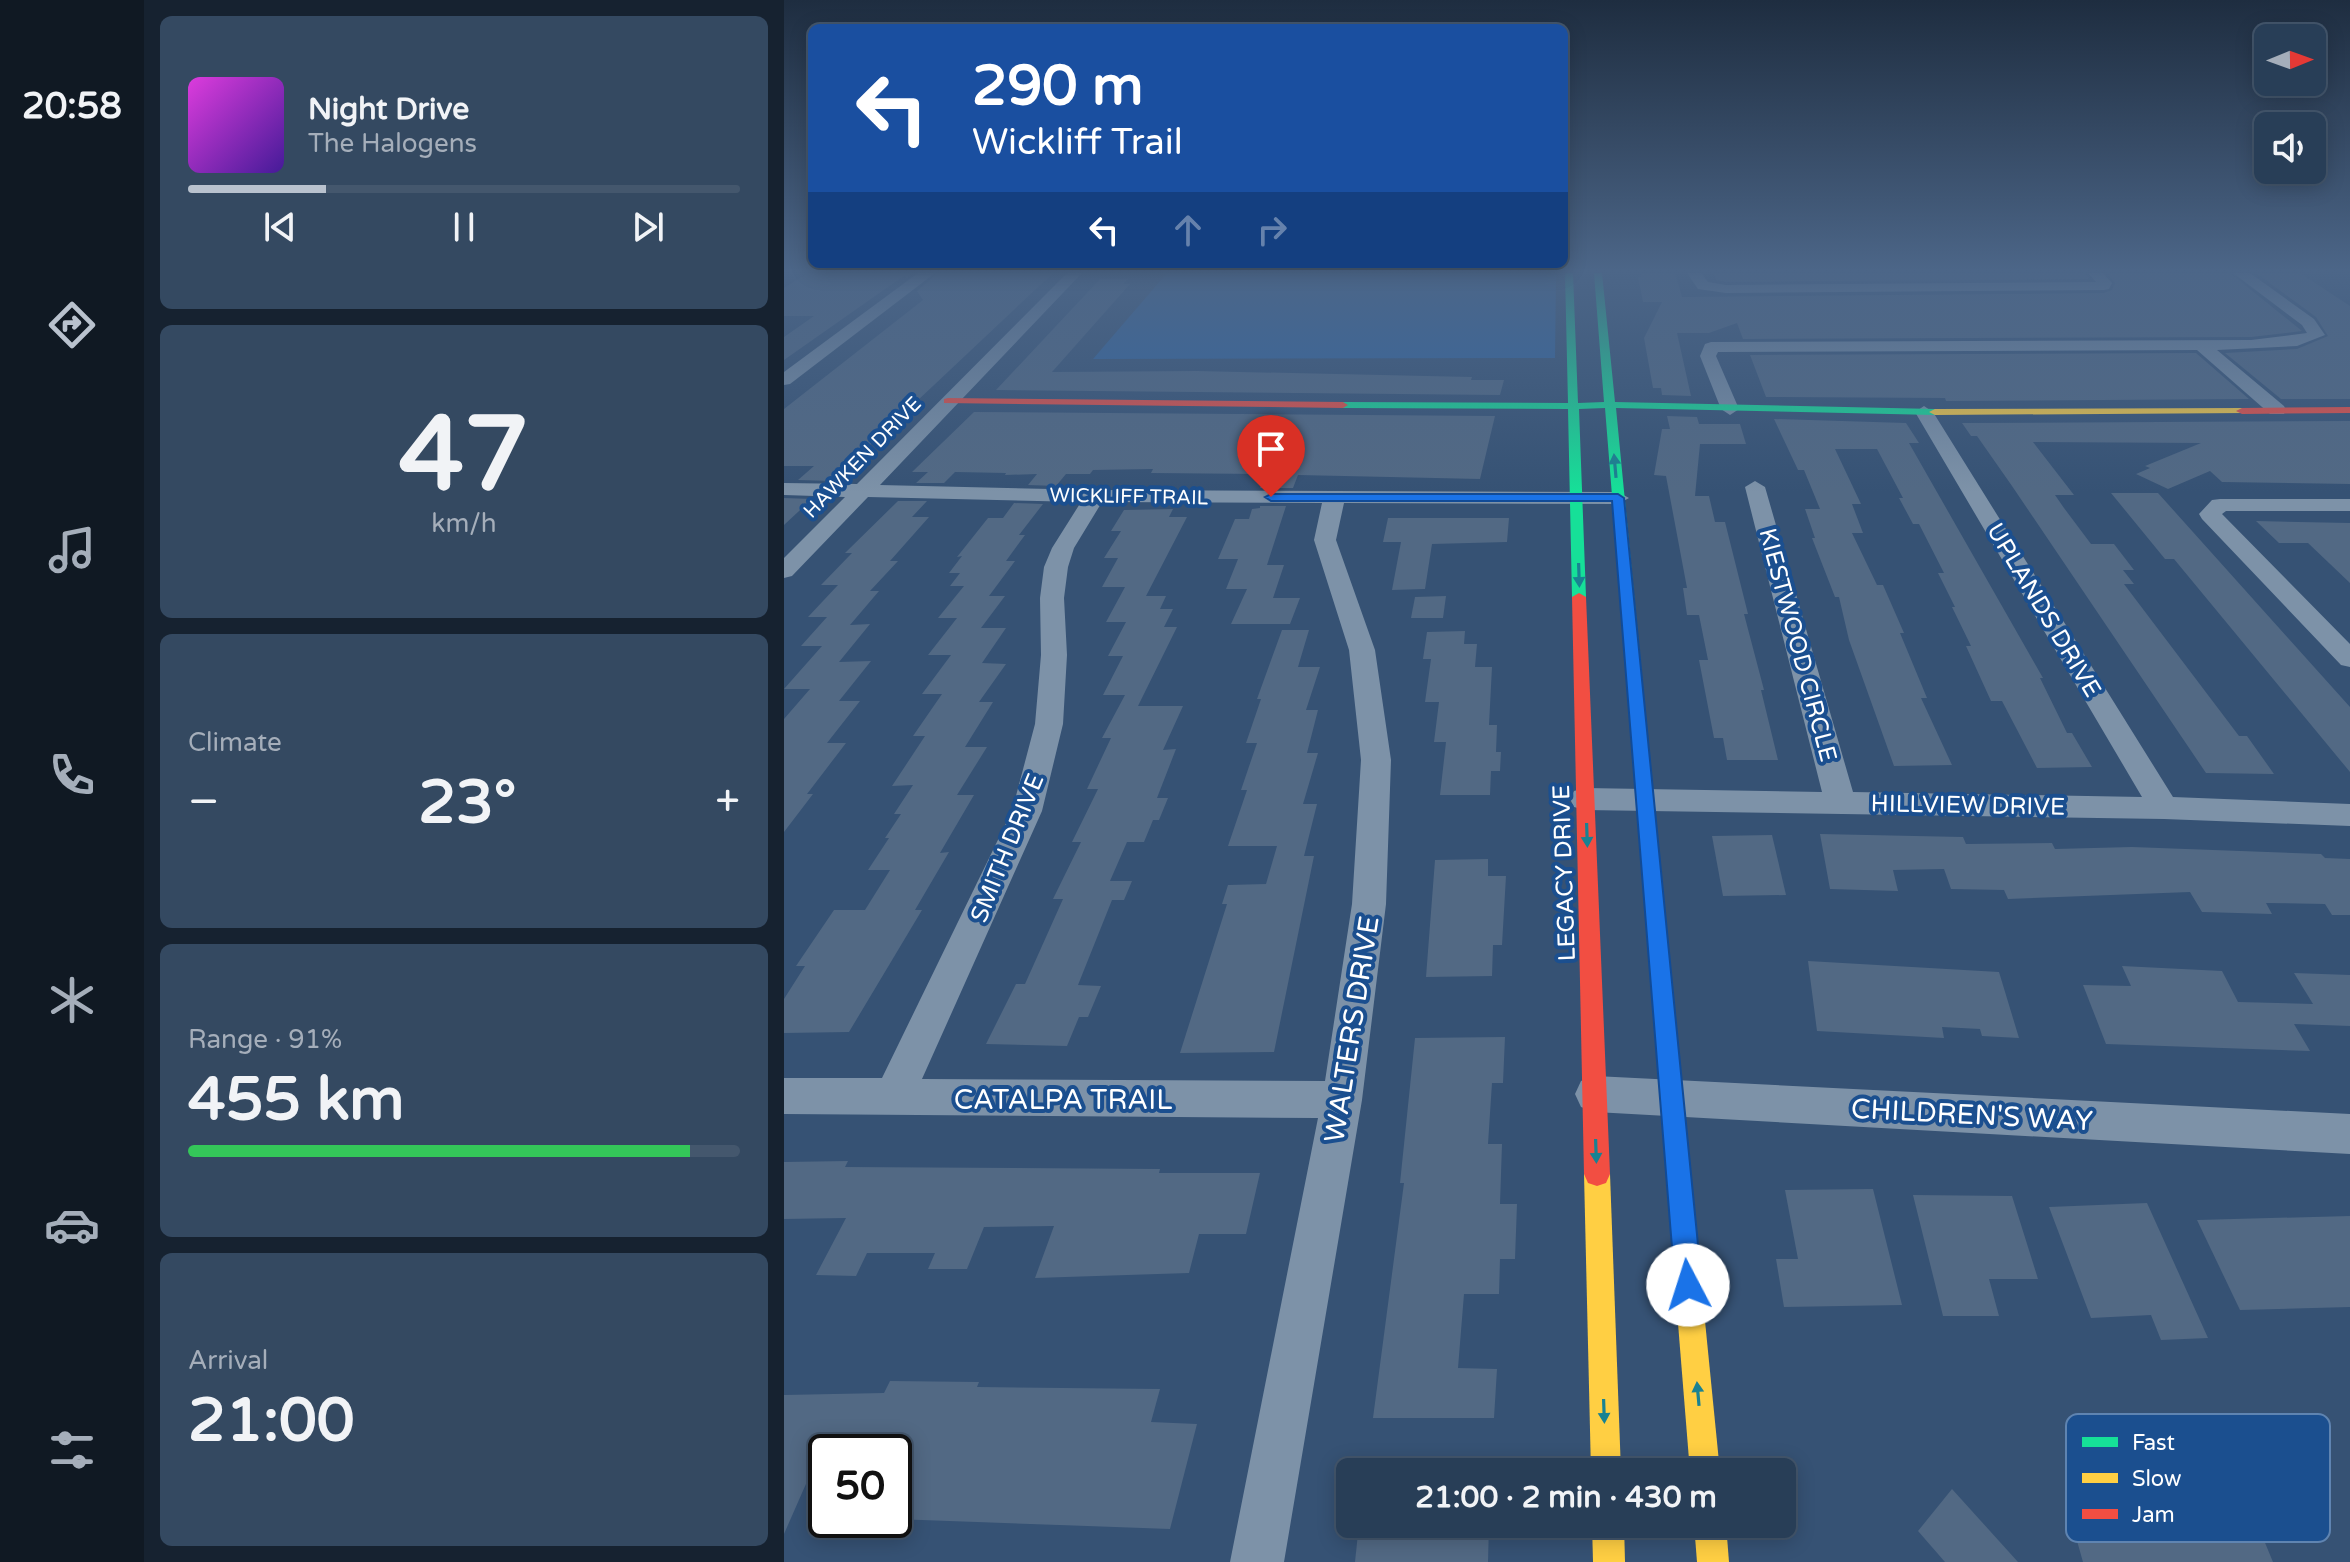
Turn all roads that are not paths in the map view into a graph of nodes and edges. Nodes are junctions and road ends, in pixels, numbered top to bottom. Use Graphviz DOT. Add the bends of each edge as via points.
graph roads {
  1 [pos="830,346"];
  2 [pos="1003,346"];
  3 [pos="1571,346"];
  4 [pos="1605,346"];
  5 [pos="1846,346"];
  6 [pos="2202,346"];
  7 [pos="784,380"];
  8 [pos="948,401"];
  9 [pos="1573,406"];
  10 [pos="1610,406"];
  11 [pos="1730,409"];
  12 [pos="2277,410"];
  13 [pos="2350,410"];
  14 [pos="1924,412"];
  15 [pos="1755,487"];
  16 [pos="784,489"];
  17 [pos="860,490"];
  18 [pos="1095,496"];
  19 [pos="1334,498"];
  20 [pos="1618,498"];
  21 [pos="1576,499"];
  22 [pos="2350,505"];
  23 [pos="784,571"];
  24 [pos="2338,635"];
  25 [pos="2350,659"];
  26 [pos="1585,799"];
  27 [pos="1645,801"];
  28 [pos="1840,802"];
  29 [pos="2164,808"];
  30 [pos="2350,815"];
  31 [pos="1595,1094"];
  32 [pos="784,1096"];
  33 [pos="1672,1097"];
  34 [pos="893,1098"];
  35 [pos="1342,1100"];
  36 [pos="2350,1134"];
  37 [pos="1606,1458"];
  38 [pos="1704,1458"];
  39 [pos="1608,1538"];
  40 [pos="1711,1538"];
  41 [pos="1257,1562"];
  42 [pos="1609,1562"];
  43 [pos="1713,1562"];
  1 -- 7 [label="street"];
  2 -- 8 [label="street, HAWKEN DRIVE"];
  3 -- 9 [label="main road, LEGACY DRIVE"];
  4 -- 10 [label="main road"];
  5 -- 11 [label="street" via="1711,347 1708,356"];
  6 -- 12 [label="street"];
  8 -- 9 [label="main road"];
  8 -- 17 [label="street, HAWKEN DRIVE"];
  9 -- 10 [label="main road"];
  9 -- 21 [label="main road, LEGACY DRIVE"];
  10 -- 11 [label="main road"];
  20 -- 10 [label="main road, one-way"];
  11 -- 14 [label="main road"];
  12 -- 13 [label="main road"];
  12 -- 14 [label="main road"];
  14 -- 29 [label="street, UPLANDS DRIVE"];
  15 -- 28 [label="street, KIESTWOOD CIRCLE"];
  16 -- 17 [label="street, WICKLIFF TRAIL"];
  17 -- 18 [label="street, WICKLIFF TRAIL"];
  17 -- 23 [label="street, HAWKEN DRIVE"];
  18 -- 19 [label="street, WICKLIFF TRAIL"];
  18 -- 34 [label="street, SMITH DRIVE" via="1063,548 1052,581 1049,724 1027,811"];
  19 -- 21 [label="street, WICKLIFF TRAIL"];
  19 -- 35 [label="street, WALTERS DRIVE" via="1325,540 1362,650 1377,795 1369,904"];
  20 -- 21 [label="street, WICKLIFF TRAIL"];
  20 -- 27 [label="main road"];
  21 -- 26 [label="main road, LEGACY DRIVE, one-way"];
  22 -- 24 [label="street" via="2220,505 2210,514"];
  24 -- 25 [label="street"];
  26 -- 27 [label="street, HILLVIEW DRIVE"];
  26 -- 31 [label="main road, LEGACY DRIVE, one-way"];
  27 -- 28 [label="street, HILLVIEW DRIVE"];
  27 -- 33 [label="main road"];
  28 -- 29 [label="street, HILLVIEW DRIVE"];
  29 -- 30 [label="street, HILLVIEW DRIVE"];
  31 -- 33 [label="street, CHILDREN'S WAY"];
  31 -- 37 [label="main road, LEGACY DRIVE, one-way"];
  32 -- 34 [label="street, CATALPA TRAIL"];
  33 -- 36 [label="street, CHILDREN'S WAY"];
  38 -- 33 [label="main road, one-way"];
  34 -- 35 [label="street, CATALPA TRAIL"];
  35 -- 41 [label="street, WALTERS DRIVE"];
  39 -- 42 [label="main road"];
  40 -- 43 [label="main road"];
}
